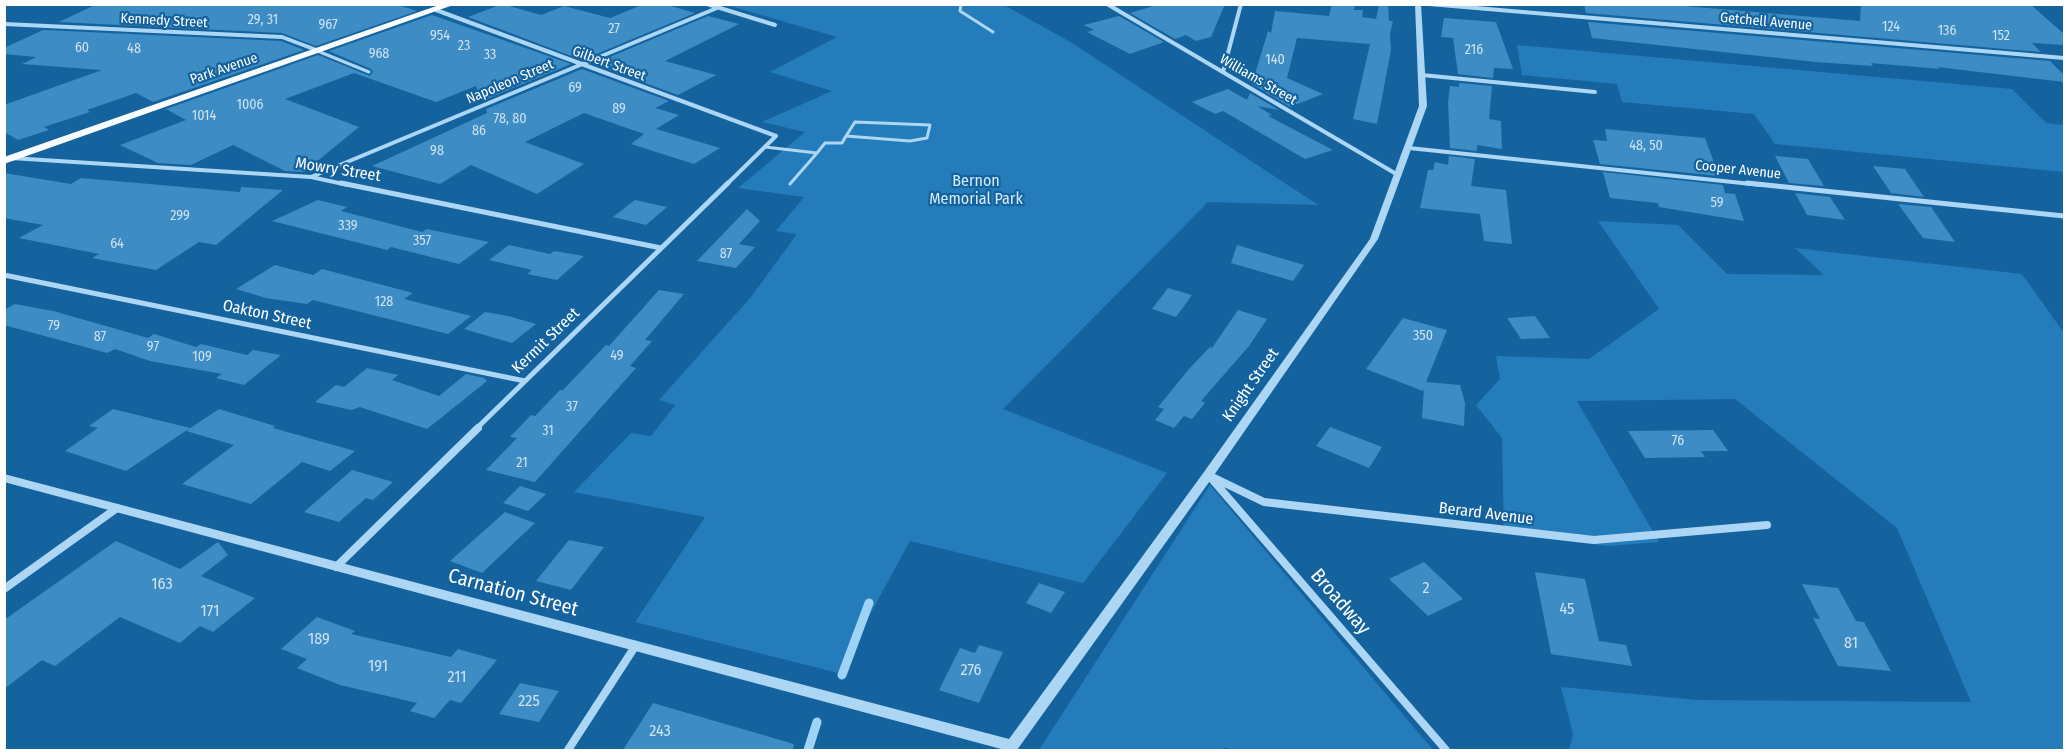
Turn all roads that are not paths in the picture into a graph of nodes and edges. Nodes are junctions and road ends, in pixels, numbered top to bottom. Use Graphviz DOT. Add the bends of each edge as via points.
graph roads {
  1 [pos="452,4"];
  2 [pos="707,4"];
  3 [pos="960,4"];
  4 [pos="1107,4"];
  5 [pos="1241,4"];
  6 [pos="1418,4"];
  7 [pos="1429,4"];
  8 [pos="432,7"];
  9 [pos="717,8"];
  10 [pos="4,24"];
  11 [pos="775,26"];
  12 [pos="993,32"];
  13 [pos="320,52"];
  14 [pos="2064,58"];
  15 [pos="579,65"];
  16 [pos="369,72"];
  17 [pos="1223,72"];
  18 [pos="1422,75"];
  19 [pos="1595,92"];
  20 [pos="776,136"];
  21 [pos="846,136"];
  22 [pos="765,147"];
  23 [pos="1409,148"];
  24 [pos="817,153"];
  25 [pos="7,159"];
  26 [pos="1398,175"];
  27 [pos="311,177"];
  28 [pos="790,184"];
  29 [pos="2064,216"];
  30 [pos="661,248"];
  31 [pos="4,275"];
  32 [pos="525,381"];
  33 [pos="1208,475"];
  34 [pos="4,478"];
  35 [pos="117,508"];
  36 [pos="1767,525"];
  37 [pos="336,567"];
  38 [pos="4,589"];
  39 [pos="637,645"];
  40 [pos="1012,746"];
  41 [pos="568,750"];
  42 [pos="1446,750"];
  1 -- 8 [label="main road, Park Avenue"];
  2 -- 9 [label="street"];
  3 -- 12 [label="lane" via="960,10"];
  4 -- 17 [label="street, Williams Street"];
  5 -- 17 [label="street"];
  6 -- 18 [label="street, Knight Street"];
  7 -- 14 [label="street, Getchell Avenue"];
  8 -- 13 [label="main road, Park Avenue"];
  8 -- 15 [label="street, Gilbert Street"];
  9 -- 11 [label="street"];
  9 -- 15 [label="street, Napoleon Street"];
  10 -- 13 [label="street, Kennedy Street" via="282,37"];
  13 -- 16 [label="lane"];
  13 -- 25 [label="main road, Park Avenue"];
  15 -- 20 [label="street, Gilbert Street"];
  15 -- 27 [label="street, Napoleon Street"];
  17 -- 26 [label="street, Williams Street"];
  18 -- 19 [label="street"];
  18 -- 23 [label="street, Knight Street" via="1424,106"];
  20 -- 22 [label="street, Kermit Street"];
  21 -- 21 [label="lane" via="855,122 930,125 927,138 910,141"];
  21 -- 24 [label="lane" via="842,143 825,142"];
  22 -- 24 [label="lane"];
  22 -- 30 [label="street, Kermit Street"];
  23 -- 26 [label="street, Knight Street"];
  23 -- 29 [label="street, Cooper Avenue"];
  24 -- 28 [label="lane"];
  25 -- 27 [label="street, Mowry Street"];
  26 -- 33 [label="street, Knight Street" via="1374,239"];
  27 -- 30 [label="street, Mowry Street"];
  30 -- 32 [label="street, Kermit Street"];
  31 -- 32 [label="street, Oakton Street"];
  32 -- 37 [label="street, Kermit Street"];
  33 -- 36 [label="street, Berard Avenue" via="1264,502 1594,540"];
  33 -- 40 [label="street, Knight Street"];
  33 -- 42 [label="street, Broadway"];
  34 -- 35 [label="street, Carnation Street"];
  35 -- 37 [label="street, Carnation Street"];
  35 -- 38 [label="street"];
  37 -- 39 [label="street, Carnation Street"];
  39 -- 40 [label="street, Carnation Street"];
  39 -- 41 [label="street"];
}
